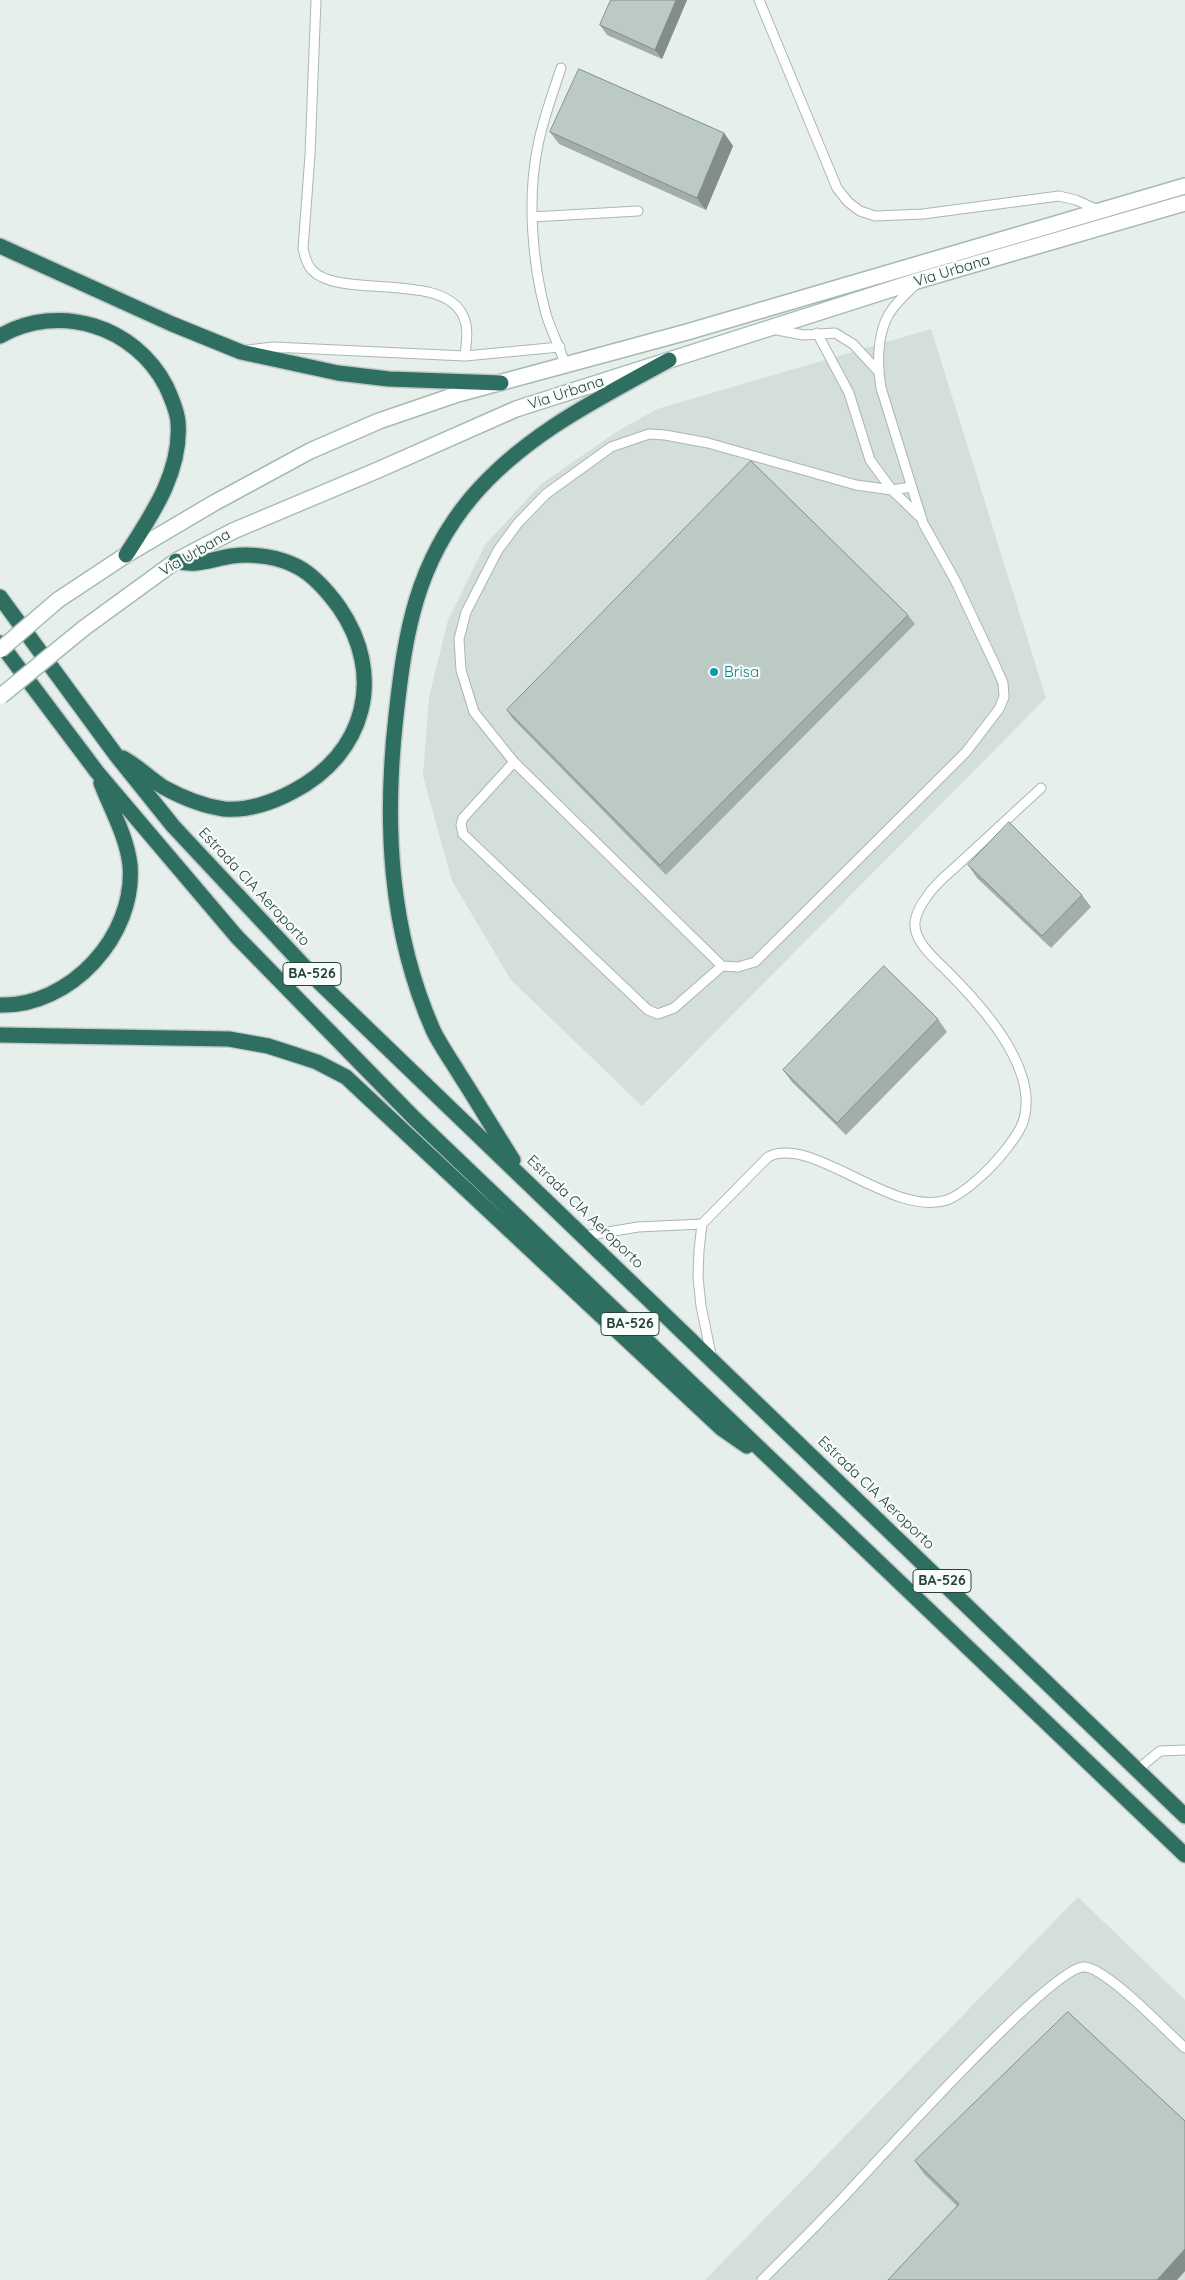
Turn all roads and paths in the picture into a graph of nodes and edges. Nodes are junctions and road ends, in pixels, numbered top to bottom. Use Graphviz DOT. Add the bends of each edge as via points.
graph roads {
  1 [pos="316,0"];
  2 [pos="759,0"];
  3 [pos="561,68"];
  4 [pos="1185,186"];
  5 [pos="1185,203"];
  6 [pos="638,211"];
  7 [pos="1100,211"];
  8 [pos="532,217"];
  9 [pos="0,246"];
  10 [pos="920,280"];
  11 [pos="768,329"];
  12 [pos="817,333"];
  13 [pos="0,336"];
  14 [pos="560,347"];
  15 [pos="241,352"];
  16 [pos="465,356"];
  17 [pos="670,360"];
  18 [pos="565,364"];
  19 [pos="878,371"];
  20 [pos="502,383"];
  21 [pos="911,487"];
  22 [pos="892,490"];
  23 [pos="922,519"];
  24 [pos="126,555"];
  25 [pos="176,562"];
  26 [pos="0,597"];
  27 [pos="0,643"];
  28 [pos="0,650"];
  29 [pos="1,696"];
  30 [pos="116,755"];
  31 [pos="514,762"];
  32 [pos="97,772"];
  33 [pos="1041,788"];
  34 [pos="722,966"];
  35 [pos="0,1005"];
  36 [pos="0,1035"];
  37 [pos="524,1178"];
  38 [pos="702,1224"];
  39 [pos="584,1236"];
  40 [pos="712,1359"];
  41 [pos="784,1471"];
  42 [pos="1185,1750"];
  43 [pos="1137,1770"];
  44 [pos="1185,1816"];
  45 [pos="1185,1855"];
  46 [pos="1185,2048"];
  47 [pos="762,2280"];
  1 -- 16 [label="lane" via="303,249 306,260 311,270 321,277 339,283 416,289 448,300 461,310 465,319"];
  2 -- 7 [label="lane" via="837,188 860,211 876,216 923,214 1059,196"];
  3 -- 8 [label="lane" via="538,144"];
  4 -- 7 [label="main road, Via Urbana"];
  5 -- 10 [label="main road, Via Urbana"];
  6 -- 8 [label="lane"];
  7 -- 18 [label="main road, Via Urbana" via="687,332"];
  8 -- 14 [label="lane" via="534,257 541,292"];
  9 -- 15 [label="highway"];
  10 -- 11 [label="main road, Via Urbana"];
  10 -- 19 [label="lane" via="890,313 883,328"];
  11 -- 12 [label="lane" via="803,335"];
  11 -- 17 [label="main road, Via Urbana"];
  12 -- 19 [label="lane" via="835,332 844,337"];
  12 -- 22 [label="lane" via="849,393 870,460"];
  13 -- 24 [label="highway" via="49,321 68,320 92,325 128,341 159,373 171,396 178,422 176,446 161,498"];
  14 -- 16 [label="lane"];
  14 -- 18 [label="lane"];
  15 -- 16 [label="lane" via="273,347"];
  15 -- 20 [label="highway" via="338,373 389,379"];
  17 -- 25 [label="main road, Via Urbana" via="516,409 233,531"];
  17 -- 37 [label="highway" via="544,431 492,477 450,526 429,564 410,618 391,763 390,840 403,938 434,1031"];
  18 -- 20 [label="main road, Via Urbana"];
  19 -- 21 [label="lane"];
  20 -- 24 [label="main road, Via Urbana" via="378,421 310,451"];
  21 -- 22 [label="lane"];
  21 -- 23 [label="lane"];
  22 -- 23 [label="lane"];
  22 -- 31 [label="lane" via="856,486 708,443 649,434 611,448 546,494 498,550 466,612 459,639 461,670 474,712"];
  23 -- 34 [label="lane" via="955,580 1003,683 1004,697 999,709 966,752 755,962 738,967"];
  24 -- 28 [label="main road, Via Urbana, bridge" via="58,600"];
  25 -- 29 [label="main road, Via Urbana, bridge" via="84,628"];
  25 -- 30 [label="highway" via="196,565 232,556 258,556 299,568 319,583 349,622 358,642 365,686 361,709 342,752 314,781 272,803 246,809 223,809 182,797"];
  26 -- 30 [label="highway, Estrada CIA Aeroporto / BA-526"];
  27 -- 32 [label="highway, BA-526"];
  30 -- 37 [label="highway, Estrada CIA Aeroporto / BA-526" via="173,826 319,982"];
  31 -- 34 [label="lane"];
  31 -- 34 [label="lane" via="463,818 463,834 648,1010 658,1014 674,1008"];
  32 -- 35 [label="highway" via="125,841 130,865 123,911 102,955 72,981 57,992 40,998 16,1005"];
  32 -- 41 [label="highway, BA-526" via="237,937 408,1112"];
  33 -- 38 [label="lane" via="926,896 915,922 924,947 981,1006 1012,1055 1028,1094 1018,1134 980,1178 960,1193 946,1200 927,1202 885,1191 807,1158 787,1152 775,1153"];
  36 -- 41 [label="highway" via="229,1039 293,1054 346,1077 721,1428"];
  37 -- 39 [label="highway, Estrada CIA Aeroporto / BA-526"];
  38 -- 39 [label="lane" via="638,1227"];
  38 -- 40 [label="lane" via="698,1277"];
  39 -- 40 [label="highway, Estrada CIA Aeroporto / BA-526"];
  40 -- 43 [label="highway, Estrada CIA Aeroporto / BA-526"];
  41 -- 45 [label="highway, BA-526"];
  42 -- 43 [label="lane" via="1160,1750"];
  43 -- 44 [label="highway, Estrada CIA Aeroporto / BA-526"];
  46 -- 47 [label="lane" via="1095,1969 1082,1967 1063,1976 984,2048"];
}
